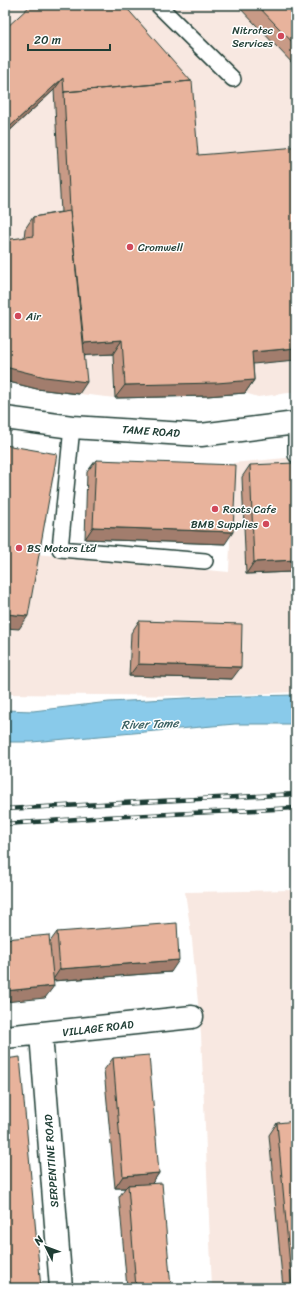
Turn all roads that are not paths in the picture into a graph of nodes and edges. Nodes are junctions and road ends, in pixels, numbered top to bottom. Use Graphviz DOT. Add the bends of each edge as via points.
graph roads {
  1 [pos="158,5"];
  2 [pos="233,79"];
  3 [pos="5,418"];
  4 [pos="296,423"];
  5 [pos="72,426"];
  6 [pos="296,455"];
  7 [pos="205,561"];
  8 [pos="192,1017"];
  9 [pos="41,1034"];
  10 [pos="5,1037"];
  11 [pos="61,1288"];
  1 -- 2 [label="lane"];
  3 -- 5 [label="street, TAME ROAD"];
  4 -- 5 [label="street, TAME ROAD" via="201,434"];
  4 -- 6 [label="lane"];
  5 -- 7 [label="lane" via="60,549"];
  8 -- 9 [label="street, VILLAGE ROAD"];
  9 -- 10 [label="street, VILLAGE ROAD"];
  9 -- 11 [label="street, SERPENTINE ROAD"];
}
